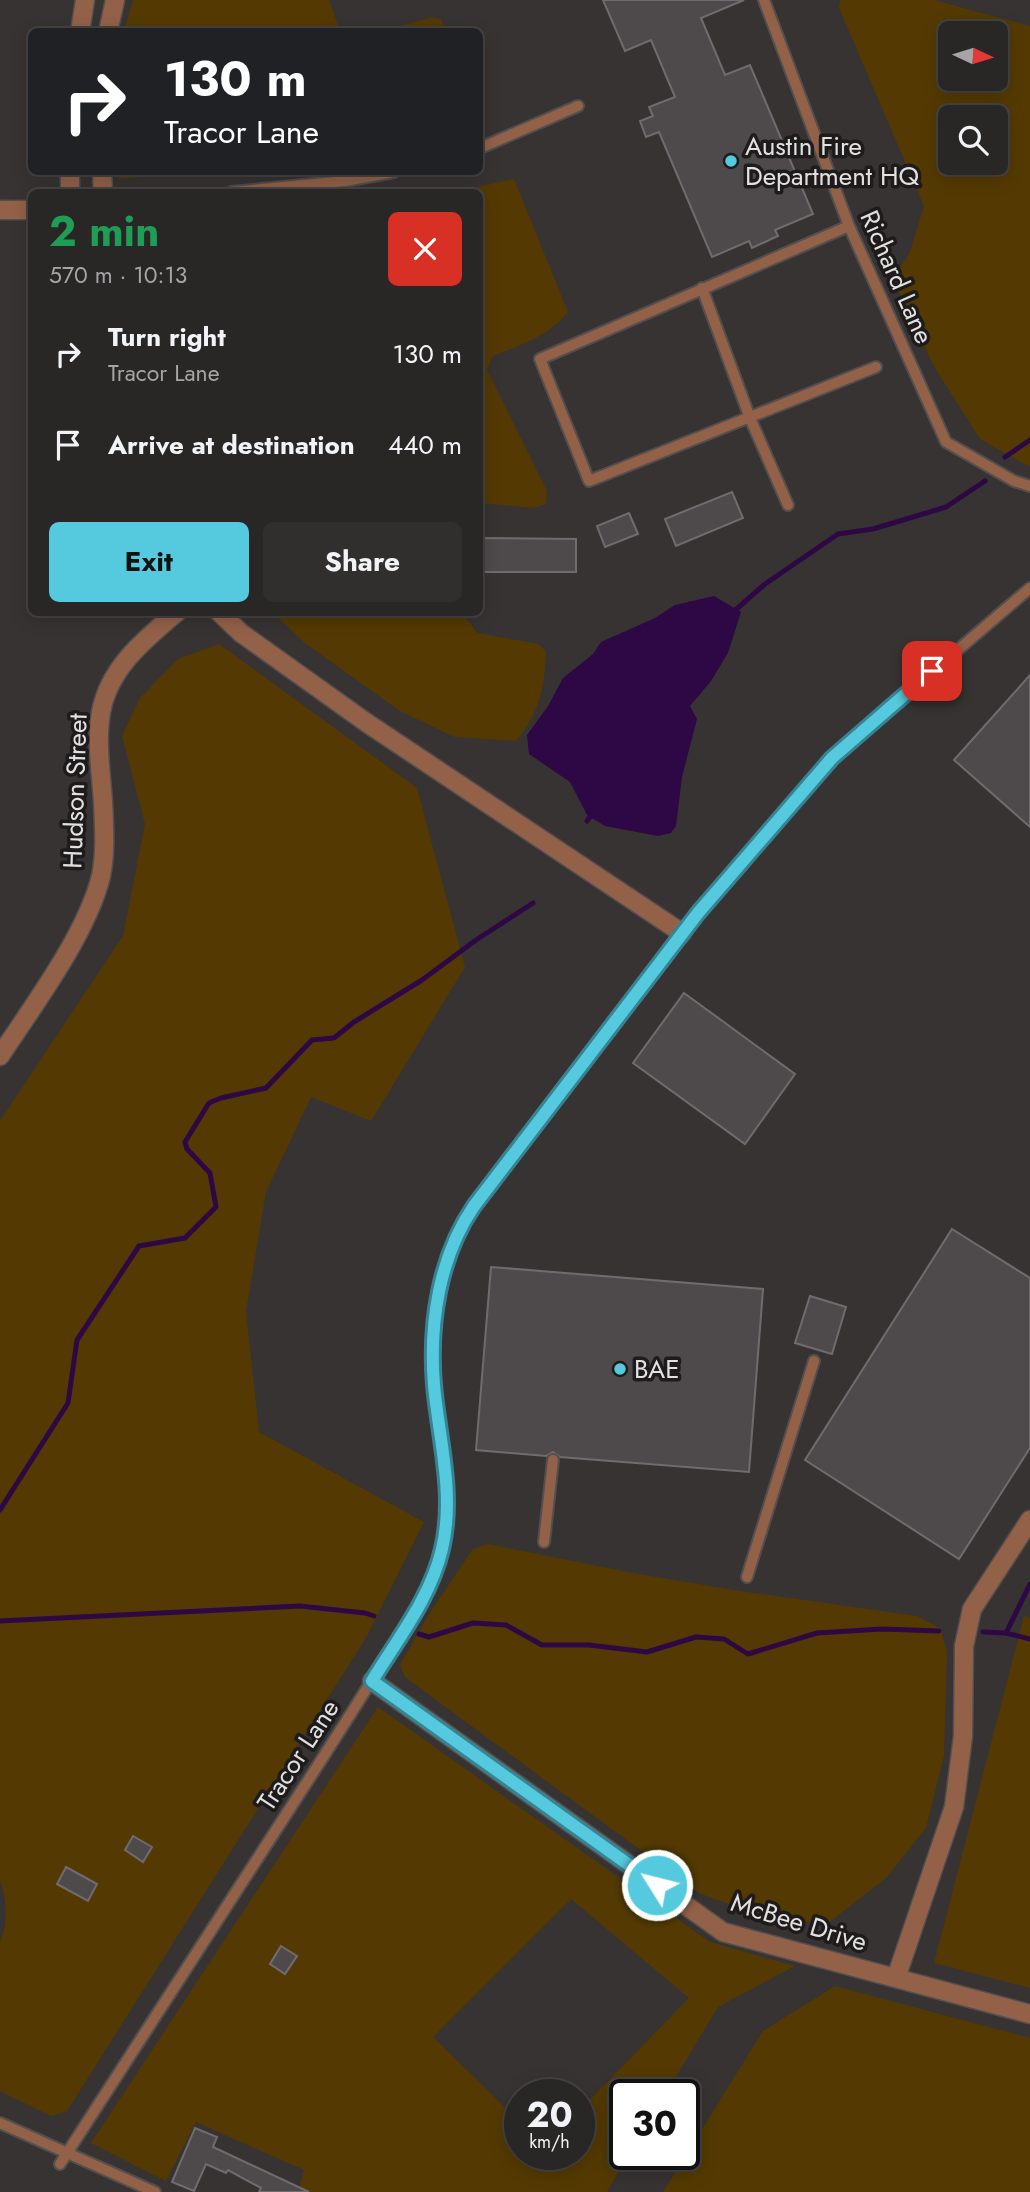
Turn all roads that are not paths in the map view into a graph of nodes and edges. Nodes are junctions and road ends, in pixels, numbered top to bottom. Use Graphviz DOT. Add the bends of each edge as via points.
graph roads {
  1 [pos="85,0"];
  2 [pos="115,0"];
  3 [pos="764,0"];
  4 [pos="81,28"];
  5 [pos="109,28"];
  6 [pos="578,106"];
  7 [pos="483,147"];
  8 [pos="378,175"];
  9 [pos="263,189"];
  10 [pos="0,210"];
  11 [pos="28,210"];
  12 [pos="849,226"];
  13 [pos="702,288"];
  14 [pos="876,367"];
  15 [pos="750,418"];
  16 [pos="1030,485"];
  17 [pos="788,505"];
  18 [pos="1030,588"];
  19 [pos="172,616"];
  20 [pos="223,616"];
  21 [pos="682,933"];
  22 [pos="0,1056"];
  23 [pos="814,1361"];
  24 [pos="552,1460"];
  25 [pos="1030,1520"];
  26 [pos="544,1542"];
  27 [pos="747,1577"];
  28 [pos="372,1681"];
  29 [pos="896,1978"];
  30 [pos="1030,2014"];
  31 [pos="0,2123"];
  32 [pos="68,2151"];
  33 [pos="60,2164"];
  34 [pos="155,2192"];
  1 -- 4 [label="street"];
  2 -- 5 [label="street"];
  3 -- 12 [label="lane, Richard Lane"];
  6 -- 7 [label="lane"];
  8 -- 9 [label="lane"];
  10 -- 11 [label="street"];
  12 -- 13 [label="lane"];
  12 -- 16 [label="lane, Richard Lane" via="946,442 1014,481"];
  13 -- 15 [label="lane"];
  13 -- 15 [label="lane" via="540,359 589,481"];
  14 -- 15 [label="lane"];
  15 -- 17 [label="lane"];
  18 -- 21 [label="lane, Tracor Lane" via="832,758"];
  19 -- 22 [label="street, Hudson Street" via="141,643 114,677 101,711 105,835 98,884 58,967"];
  20 -- 21 [label="street" via="367,723"];
  21 -- 28 [label="lane, Tracor Lane" via="474,1206 453,1246 442,1277 433,1343 447,1481 442,1550 428,1588"];
  23 -- 27 [label="lane"];
  24 -- 26 [label="lane"];
  25 -- 29 [label="street" via="972,1609 964,1646 963,1736 954,1807"];
  28 -- 29 [label="street, McBee Drive" via="723,1932"];
  28 -- 32 [label="lane, Tracor Lane"];
  29 -- 30 [label="street, McBee Drive"];
  31 -- 32 [label="lane"];
  32 -- 33 [label="lane, Tracor Lane"];
  32 -- 34 [label="lane"];
}
